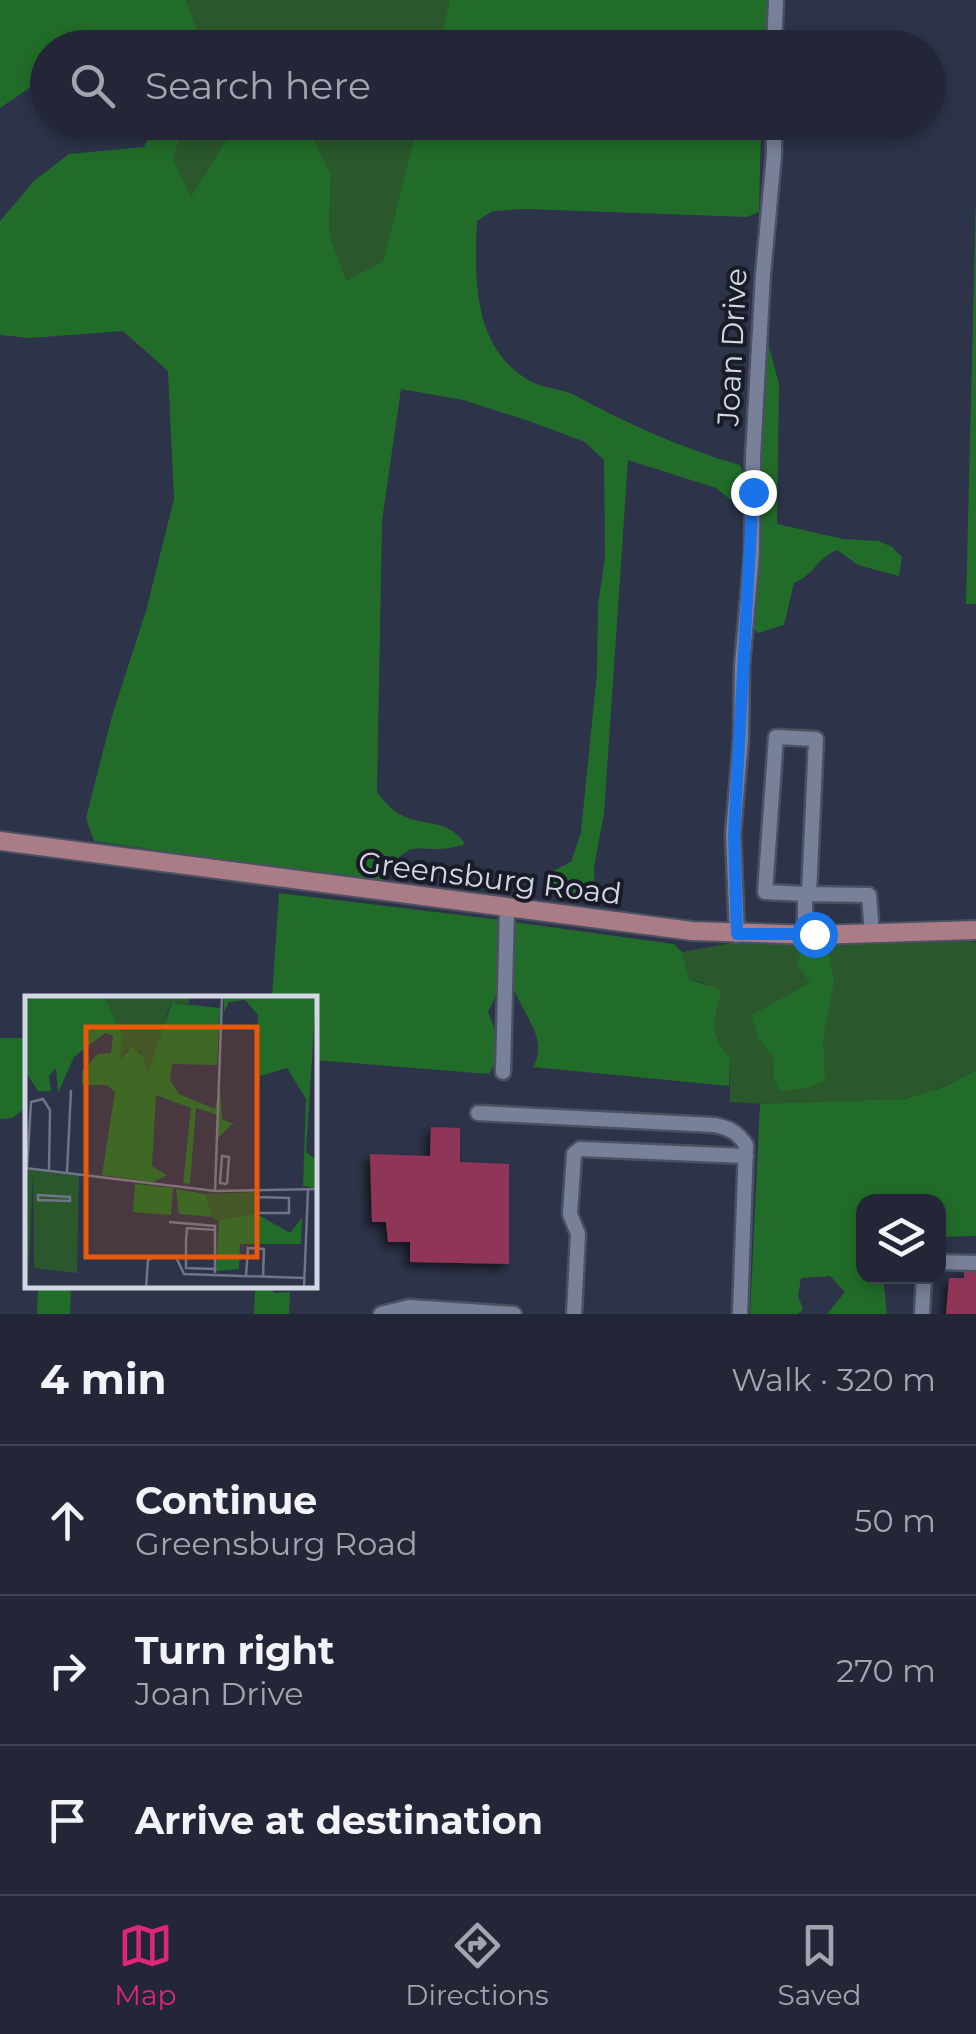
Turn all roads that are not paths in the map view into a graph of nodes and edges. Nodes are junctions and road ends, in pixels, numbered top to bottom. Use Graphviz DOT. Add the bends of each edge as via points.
graph roads {
  1 [pos="776,0"];
  2 [pos="775,30"];
  3 [pos="774,140"];
  4 [pos="0,842"];
  5 [pos="807,894"];
  6 [pos="508,908"];
  7 [pos="976,930"];
  8 [pos="872,933"];
  9 [pos="737,934"];
  10 [pos="804,934"];
  11 [pos="503,1072"];
  12 [pos="478,1113"];
  13 [pos="746,1156"];
  14 [pos="946,1262"];
  15 [pos="976,1263"];
  16 [pos="924,1284"];
  17 [pos="381,1314"];
  18 [pos="514,1314"];
  19 [pos="574,1314"];
  20 [pos="740,1314"];
  21 [pos="922,1314"];
  1 -- 2 [label="lane"];
  3 -- 9 [label="lane, Joan Drive" via="734,821"];
  4 -- 6 [label="main road, Greensburg Road"];
  5 -- 5 [label="lane" via="764,892 776,738 816,739"];
  5 -- 8 [label="lane" via="869,894"];
  5 -- 10 [label="lane"];
  6 -- 9 [label="main road, Greensburg Road"];
  6 -- 11 [label="lane"];
  7 -- 8 [label="main road, Greensburg Road"];
  8 -- 10 [label="main road, Greensburg Road"];
  9 -- 10 [label="main road, Greensburg Road"];
  12 -- 13 [label="lane" via="714,1125 738,1134"];
  13 -- 19 [label="lane" via="580,1149 574,1154"];
  13 -- 20 [label="lane"];
  14 -- 15 [label="lane"];
  16 -- 21 [label="lane"];
  17 -- 18 [label="lane" via="424,1307"];
}
